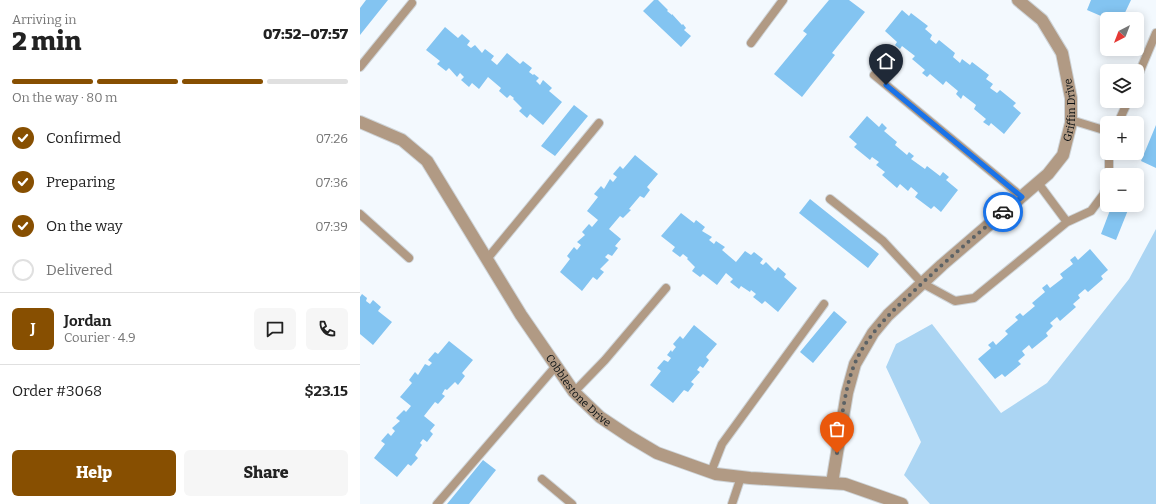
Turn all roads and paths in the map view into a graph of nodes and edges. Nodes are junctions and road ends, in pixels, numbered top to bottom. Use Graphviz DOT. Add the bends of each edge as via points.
graph roads {
  1 [pos="783,0"];
  2 [pos="1018,0"];
  3 [pos="412,3"];
  4 [pos="1156,33"];
  5 [pos="751,43"];
  6 [pos="1143,64"];
  7 [pos="360,67"];
  8 [pos="874,75"];
  9 [pos="1071,120"];
  10 [pos="360,122"];
  11 [pos="599,123"];
  12 [pos="1100,129"];
  13 [pos="1038,183"];
  14 [pos="1022,197"];
  15 [pos="830,199"];
  16 [pos="1100,199"];
  17 [pos="360,214"];
  18 [pos="1067,222"];
  19 [pos="409,258"];
  20 [pos="487,259"];
  21 [pos="922,284"];
  22 [pos="666,288"];
  23 [pos="824,304"];
  24 [pos="556,366"];
  25 [pos="574,392"];
  26 [pos="711,472"];
  27 [pos="741,477"];
  28 [pos="542,479"];
  29 [pos="832,482"];
  30 [pos="437,504"];
  31 [pos="572,504"];
  32 [pos="732,504"];
  33 [pos="902,504"];
  1 -- 5 [label="lane"];
  2 -- 9 [label="street, Griffin Drive" via="1042,20 1062,53 1071,98"];
  3 -- 7 [label="lane"];
  4 -- 6 [label="lane"];
  8 -- 14 [label="lane"];
  9 -- 12 [label="lane"];
  9 -- 13 [label="street, Griffin Drive" via="1063,155"];
  10 -- 20 [label="street, Cobblestone Drive" via="402,140 426,161"];
  11 -- 20 [label="lane"];
  13 -- 14 [label="street, Griffin Drive"];
  13 -- 18 [label="lane"];
  14 -- 21 [label="street, Griffin Drive"];
  15 -- 21 [label="lane" via="882,241"];
  16 -- 18 [label="lane" via="1091,210"];
  17 -- 19 [label="lane"];
  18 -- 21 [label="lane" via="974,298 955,301"];
  20 -- 24 [label="street, Cobblestone Drive"];
  21 -- 29 [label="street, Griffin Drive" via="888,315 873,333 855,364 847,393"];
  22 -- 25 [label="lane" via="605,360"];
  23 -- 26 [label="lane" via="722,444"];
  24 -- 25 [label="street, Cobblestone Drive"];
  24 -- 30 [label="lane"];
  25 -- 26 [label="street, Cobblestone Drive" via="600,416 657,453"];
  26 -- 27 [label="street, Cobblestone Drive"];
  27 -- 29 [label="street, Cobblestone Drive"];
  27 -- 32 [label="lane"];
  28 -- 31 [label="lane"];
  29 -- 33 [label="street, Cobblestone Drive"];
}
